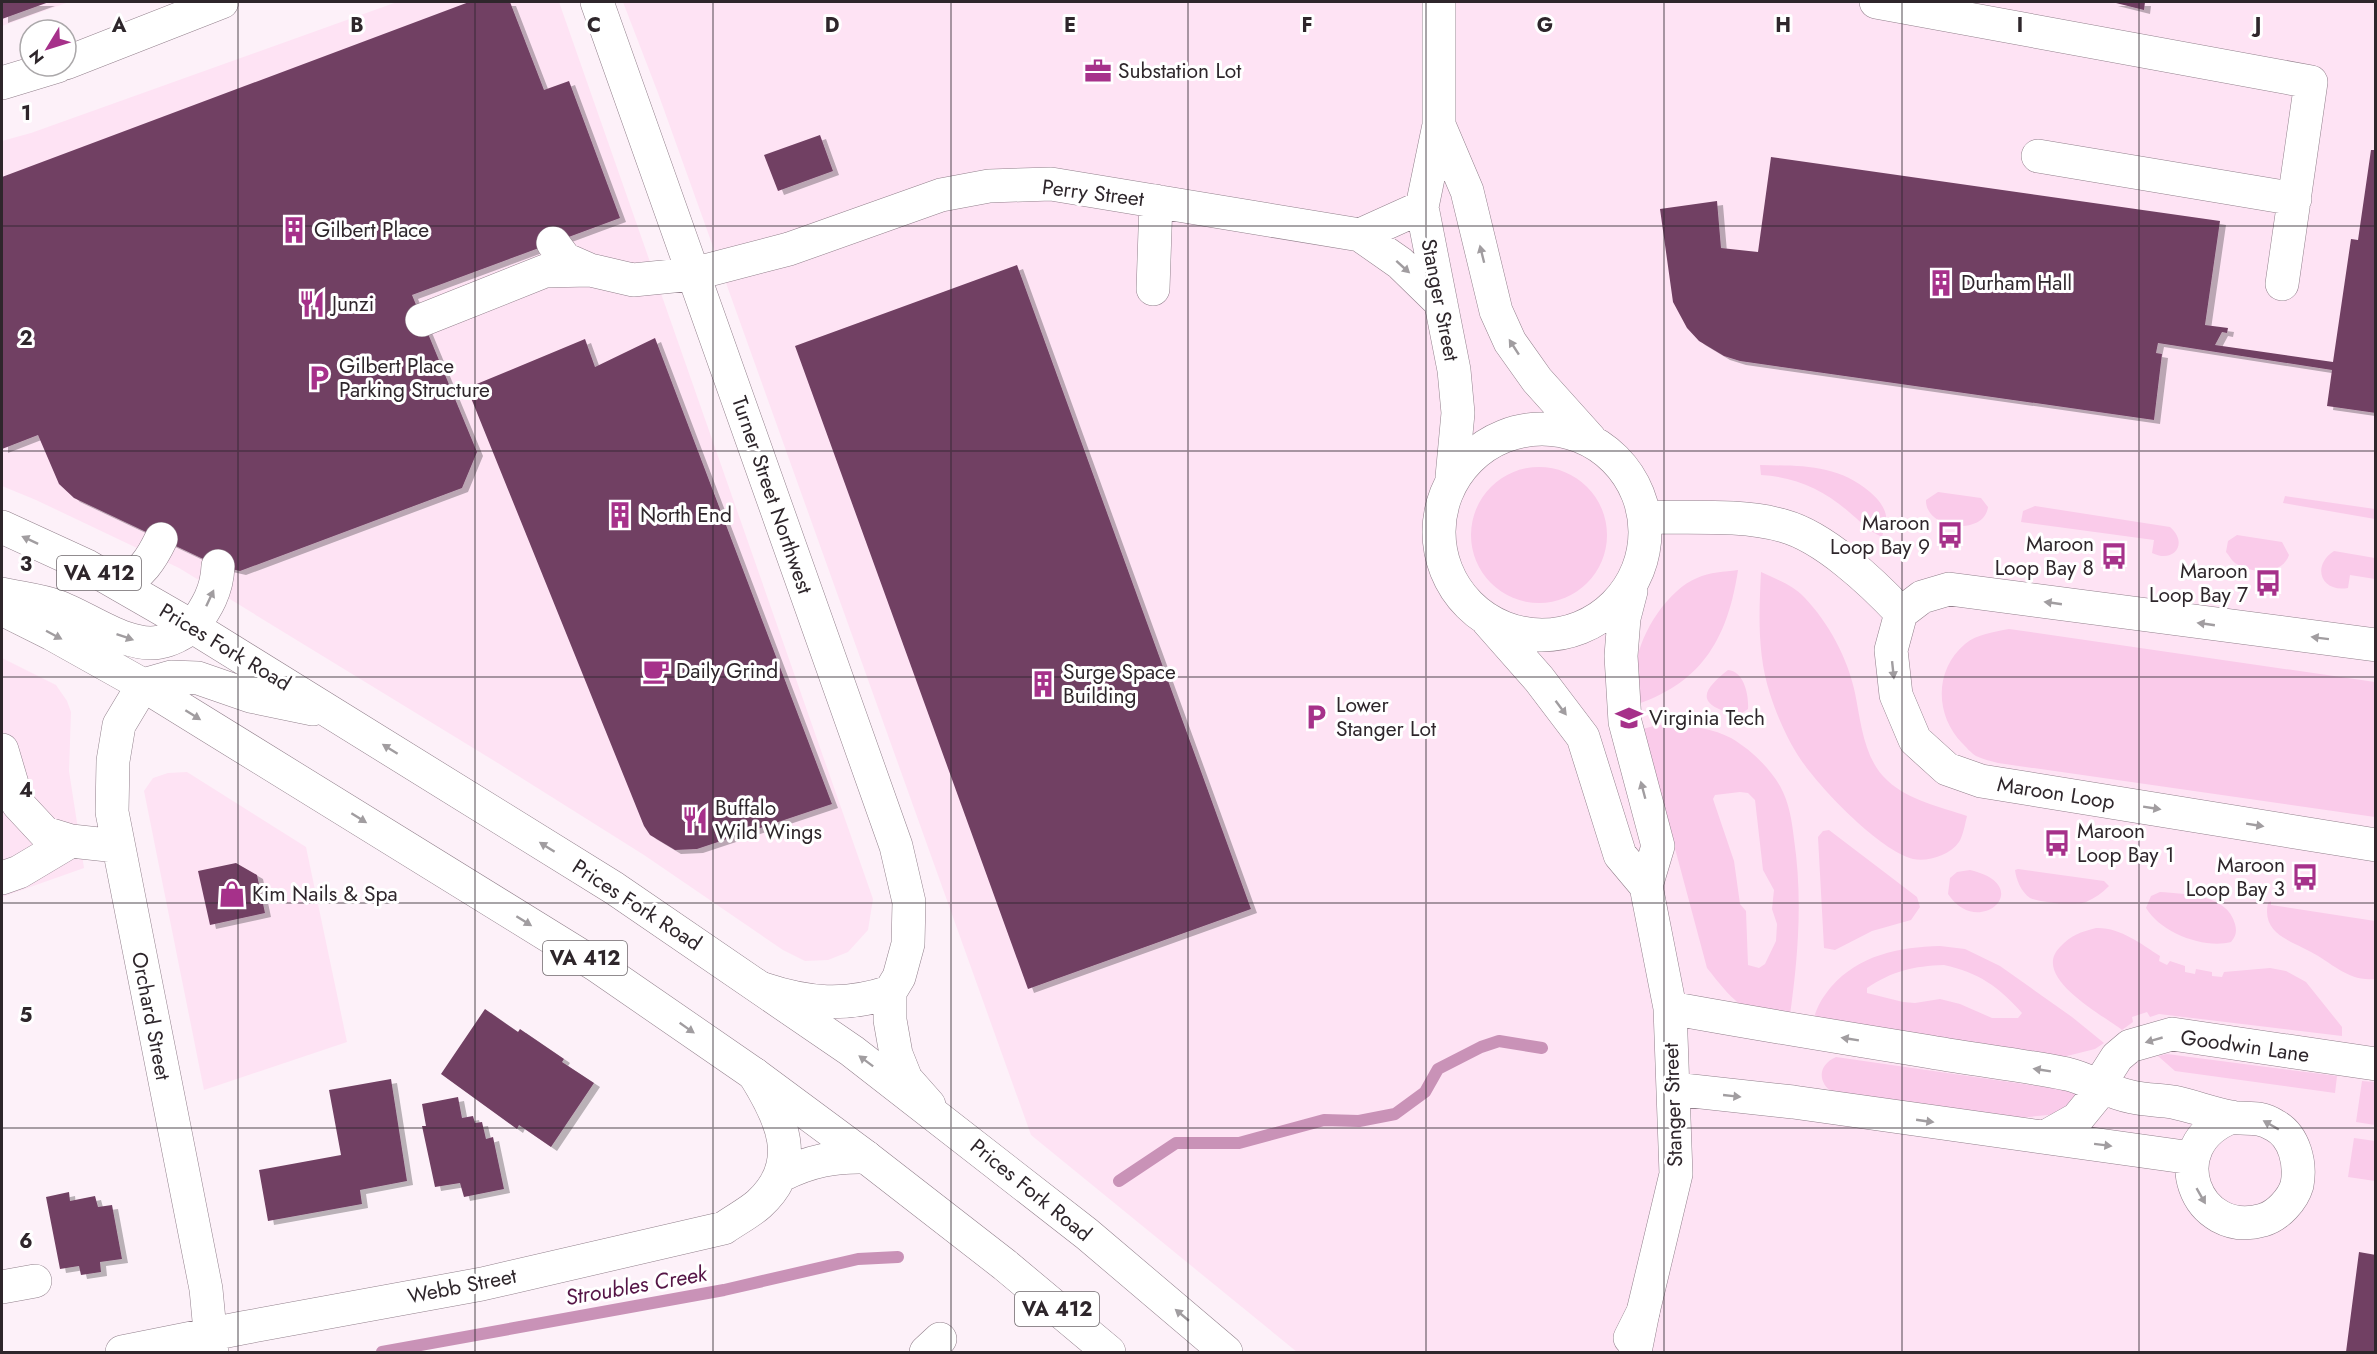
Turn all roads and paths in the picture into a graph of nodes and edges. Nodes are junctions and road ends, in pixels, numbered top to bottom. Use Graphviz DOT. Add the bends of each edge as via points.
graph roads {
  1 [pos="222,2"];
  2 [pos="597,2"];
  3 [pos="1439,2"];
  4 [pos="1876,2"];
  5 [pos="2001,13"];
  6 [pos="78,58"];
  7 [pos="18,78"];
  8 [pos="2,83"];
  9 [pos="1439,125"];
  10 [pos="2037,156"];
  11 [pos="2295,200"];
  12 [pos="1156,201"];
  13 [pos="1422,207"];
  14 [pos="1360,236"];
  15 [pos="553,243"];
  16 [pos="590,270"];
  17 [pos="693,274"];
  18 [pos="2282,284"];
  19 [pos="1153,289"];
  20 [pos="1440,303"];
  21 [pos="422,320"];
  22 [pos="1591,440"];
  23 [pos="1452,477"];
  24 [pos="1647,518"];
  25 [pos="2,527"];
  26 [pos="161,539"];
  27 [pos="218,566"];
  28 [pos="121,585"];
  29 [pos="1631,591"];
  30 [pos="2,594"];
  31 [pos="2,609"];
  32 [pos="1481,613"];
  33 [pos="1900,613"];
  34 [pos="193,627"];
  35 [pos="2376,645"];
  36 [pos="143,685"];
  37 [pos="341,718"];
  38 [pos="2,750"];
  39 [pos="10,802"];
  40 [pos="71,841"];
  41 [pos="2376,844"];
  42 [pos="117,846"];
  43 [pos="2,878"];
  44 [pos="1646,886"];
  45 [pos="762,989"];
  46 [pos="890,992"];
  47 [pos="1670,1008"];
  48 [pos="2376,1064"];
  49 [pos="754,1074"];
  50 [pos="2099,1085"];
  51 [pos="1674,1089"];
  52 [pos="2232,1117"];
  53 [pos="950,1125"];
  54 [pos="2045,1137"];
  55 [pos="867,1157"];
  56 [pos="2192,1158"];
  57 [pos="782,1175"];
  58 [pos="35,1281"];
  59 [pos="2,1287"];
  60 [pos="1643,1312"];
  61 [pos="211,1343"];
  62 [pos="122,1353"];
  63 [pos="1109,1353"];
  64 [pos="1226,1353"];
  65 [pos="1622,1353"];
  66 [pos="1635,1353"];
  1 -- 6 [label="street"];
  2 -- 17 [label="street, Turner Street Northwest"];
  3 -- 9 [label="street, Stanger Street"];
  4 -- 5 [label="street"];
  5 -- 11 [label="street" via="2311,82"];
  7 -- 8 [label="street"];
  9 -- 13 [label="street, Stanger Street"];
  22 -- 9 [label="street, Stanger Street, one-way" via="1537,380 1510,342 1496,311 1467,191"];
  10 -- 11 [label="street"];
  11 -- 18 [label="street"];
  12 -- 14 [label="street, Perry Street"];
  12 -- 17 [label="street, Perry Street" via="1051,184 989,186 941,195 789,249"];
  12 -- 19 [label="street"];
  13 -- 14 [label="street"];
  13 -- 20 [label="street, Stanger Street"];
  14 -- 20 [label="street, Perry Street, one-way" via="1400,263"];
  15 -- 16 [label="street" via="565,259"];
  16 -- 17 [label="street, Perry Street" via="633,280"];
  16 -- 21 [label="street" via="545,271"];
  17 -- 46 [label="street, Turner Street Northwest" via="896,846 909,902 908,944"];
  20 -- 23 [label="street, Stanger Street" via="1457,406"];
  22 -- 23 [label="street" via="1556,428 1514,433 1487,444"];
  22 -- 24 [label="street" via="1616,463"];
  23 -- 32 [label="street" via="1440,503 1437,529 1443,566 1462,596"];
  24 -- 29 [label="street" via="1642,566"];
  24 -- 33 [label="street" via="1750,520 1785,526 1814,540 1873,583"];
  28 -- 25 [label="street, Prices Fork Road / VA 412, one-way"];
  26 -- 28 [label="street" via="150,561 136,577"];
  34 -- 27 [label="street, one-way" via="212,598"];
  28 -- 34 [label="street, Prices Fork Road / VA 412"];
  29 -- 32 [label="street" via="1610,614 1575,630 1531,633 1507,628"];
  44 -- 29 [label="street, Stanger Street, one-way" via="1658,846 1625,722 1621,656"];
  30 -- 34 [label="street, one-way" via="56,606 139,641 158,643"];
  31 -- 36 [label="street, VA 412, one-way"];
  32 -- 44 [label="street, Stanger Street, one-way" via="1583,737 1620,855"];
  35 -- 33 [label="street, one-way" via="1949,589 1922,597"];
  33 -- 41 [label="street, Maroon Loop, one-way" via="1891,650 1896,695 1915,741 1947,769 1981,781"];
  34 -- 37 [label="street, Prices Fork Road / VA 412"];
  36 -- 37 [label="street" via="171,677 198,678 250,696"];
  36 -- 42 [label="street, Orchard Street" via="119,725 111,791"];
  36 -- 49 [label="street, VA 412, one-way" via="596,965"];
  45 -- 37 [label="street, Prices Fork Road / VA 412, one-way" via="614,888"];
  38 -- 39 [label="street"];
  39 -- 40 [label="street" via="45,833"];
  40 -- 42 [label="street"];
  40 -- 43 [label="street" via="20,872"];
  42 -- 61 [label="street, Orchard Street" via="206,1289"];
  44 -- 47 [label="street, Stanger Street"];
  45 -- 46 [label="street" via="792,999 823,1003 865,1000"];
  53 -- 45 [label="street, Prices Fork Road / VA 412, one-way"];
  46 -- 53 [label="street, Turner Street Northwest" via="896,1054 906,1078"];
  50 -- 47 [label="street, one-way" via="2066,1074"];
  47 -- 51 [label="street, Stanger Street"];
  48 -- 50 [label="street, Goodwin Lane, one-way" via="2172,1034 2130,1046"];
  49 -- 55 [label="street, VA 412"];
  49 -- 57 [label="street" via="782,1130"];
  50 -- 52 [label="street" via="2132,1097 2173,1102"];
  50 -- 54 [label="street, Goodwin Lane" via="2095,1097 2077,1119"];
  51 -- 54 [label="street, one-way"];
  51 -- 60 [label="street, Stanger Street" via="1676,1174"];
  52 -- 56 [label="street" via="2206,1132"];
  56 -- 52 [label="street, one-way" via="2197,1192 2202,1202 2220,1217 2253,1222 2265,1220 2284,1207 2296,1187 2299,1164 2292,1143 2276,1125 2255,1117"];
  64 -- 53 [label="street, Prices Fork Road / VA 412, one-way" via="1087,1234"];
  54 -- 56 [label="street, one-way"];
  55 -- 57 [label="street, Webb Street" via="823,1159"];
  55 -- 63 [label="street, VA 412" via="1005,1264"];
  57 -- 61 [label="street, Webb Street" via="758,1205 724,1228"];
  58 -- 59 [label="street"];
  60 -- 65 [label="street, Stanger Street"];
  60 -- 66 [label="street"];
  61 -- 62 [label="street, Webb Street"];
}
